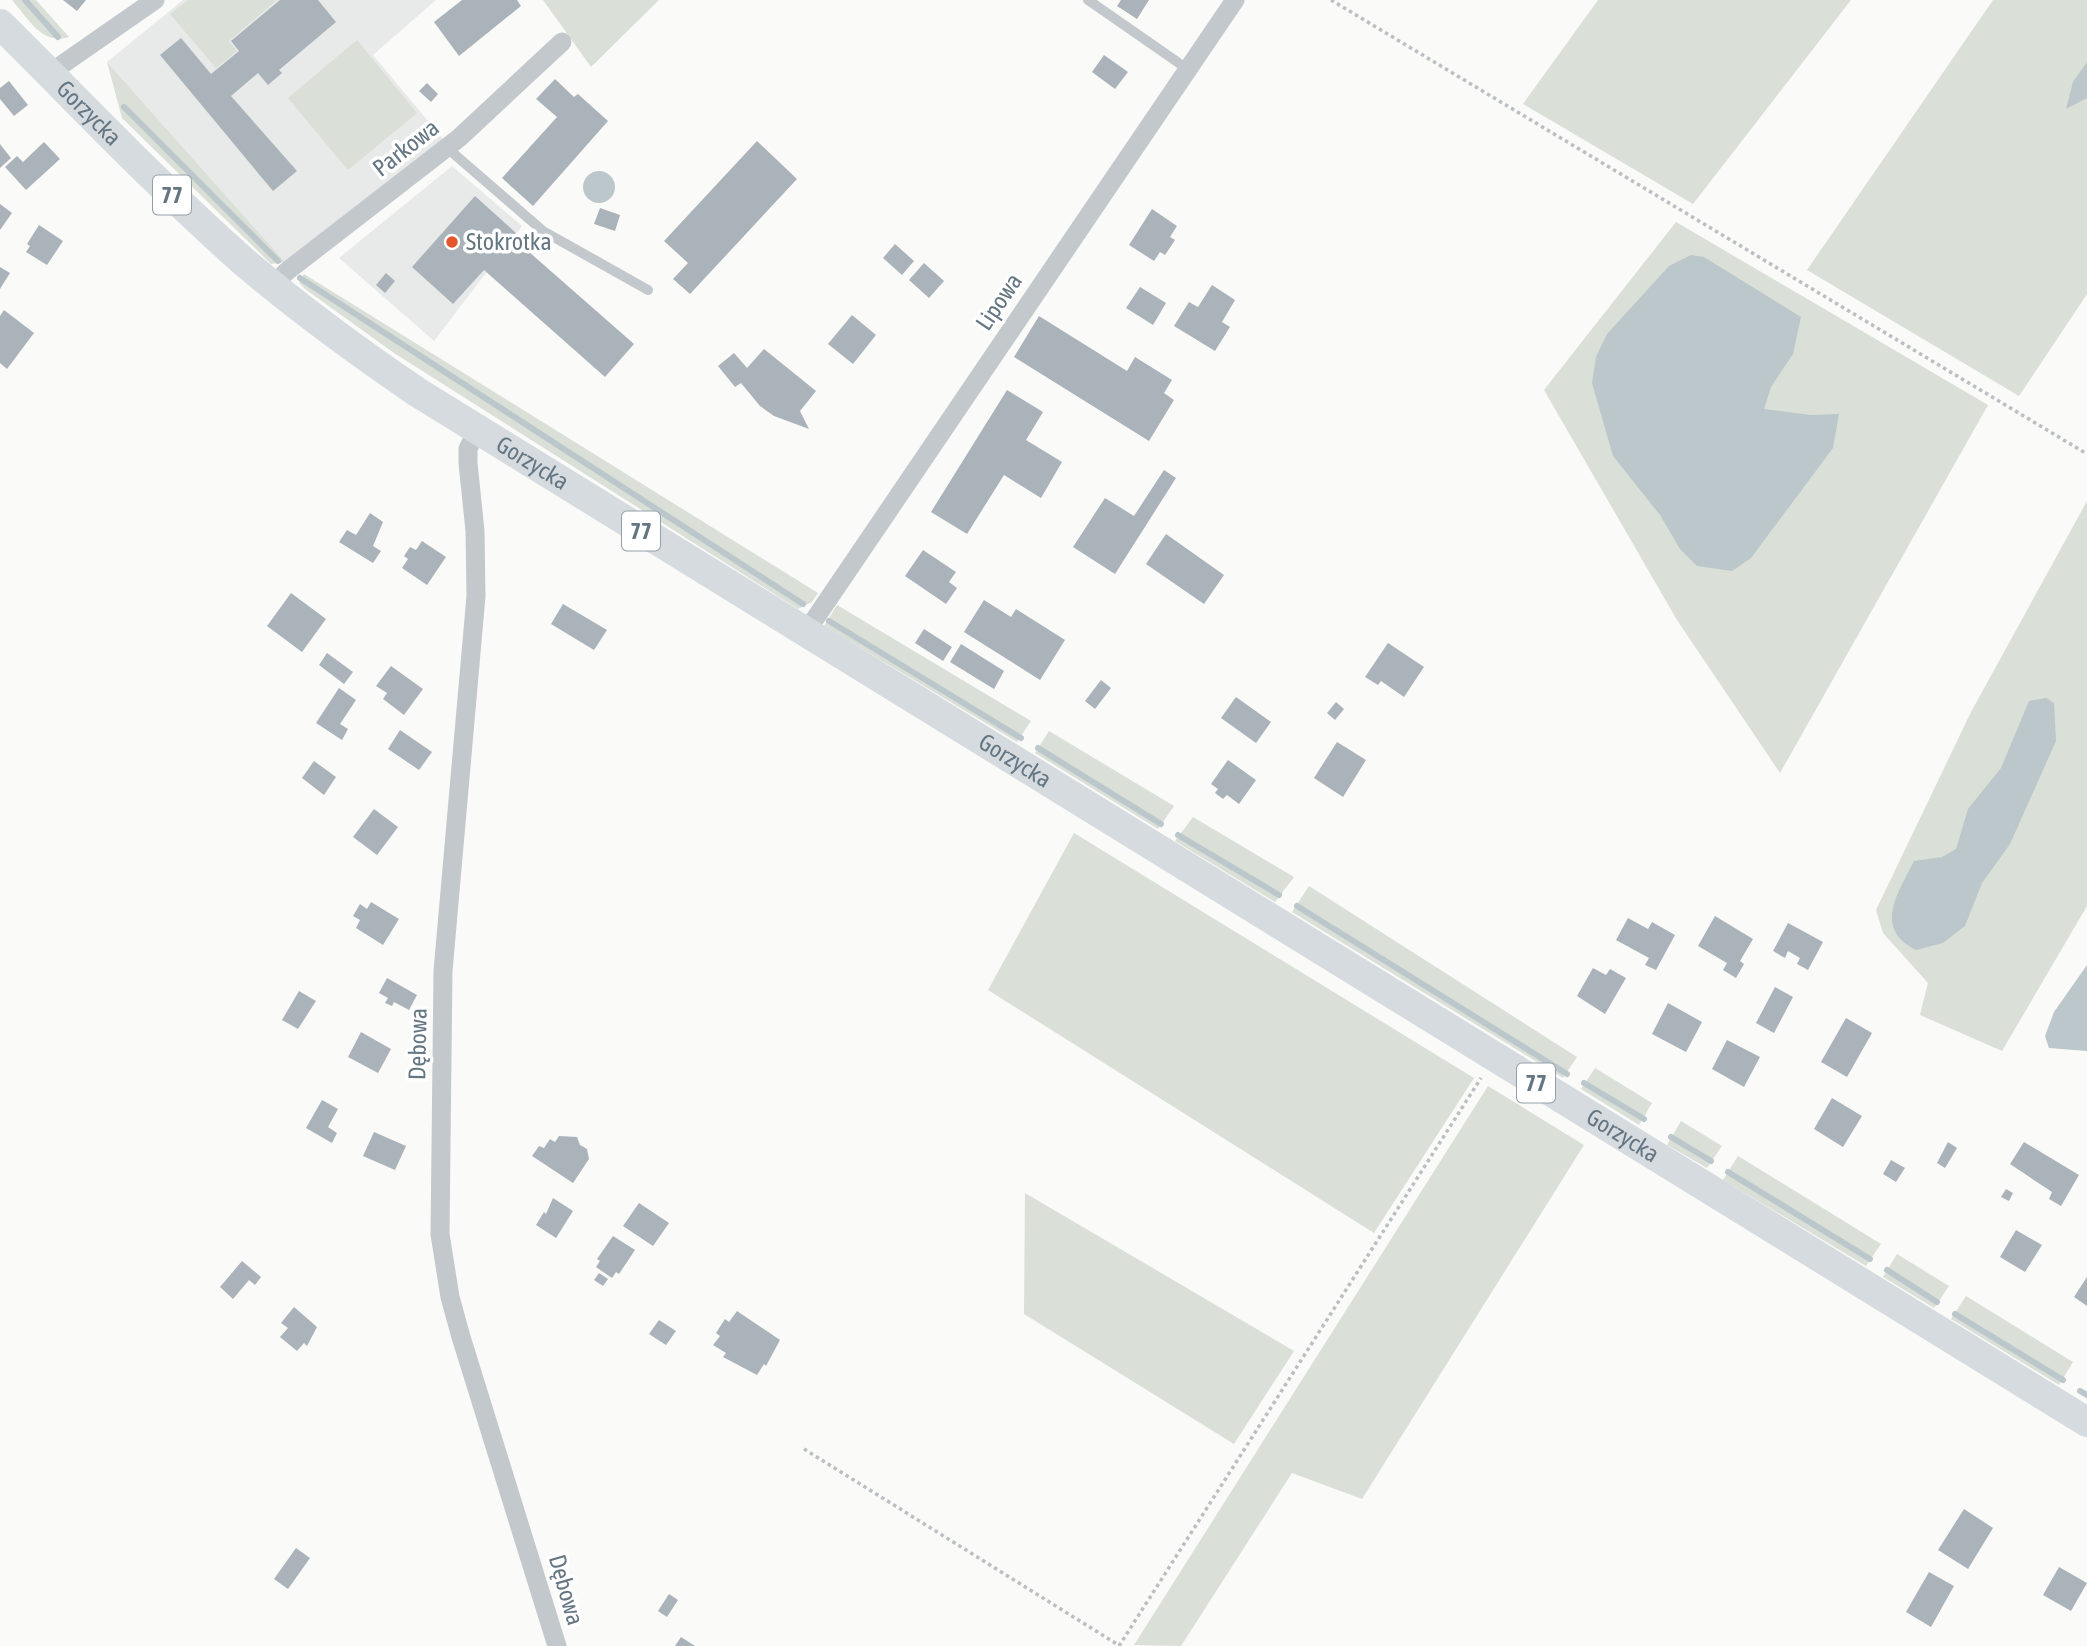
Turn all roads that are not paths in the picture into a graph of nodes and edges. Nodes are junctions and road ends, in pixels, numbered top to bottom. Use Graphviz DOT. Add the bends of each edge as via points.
graph roads {
  1 [pos="155,0"];
  2 [pos="1088,0"];
  3 [pos="1235,0"];
  4 [pos="0,23"];
  5 [pos="562,42"];
  6 [pos="1186,68"];
  7 [pos="50,73"];
  8 [pos="446,147"];
  9 [pos="274,286"];
  10 [pos="648,290"];
  11 [pos="477,430"];
  12 [pos="806,632"];
  13 [pos="2087,1422"];
  14 [pos="557,1646"];
  1 -- 7 [label="street"];
  2 -- 6 [label="lane"];
  3 -- 6 [label="street, Lipowa"];
  4 -- 7 [label="main road, Gorzycka / 77"];
  5 -- 8 [label="street, Parkowa"];
  6 -- 12 [label="street, Lipowa"];
  7 -- 9 [label="main road, Gorzycka / 77" via="196,218"];
  8 -- 9 [label="street, Parkowa"];
  8 -- 10 [label="lane" via="543,232"];
  9 -- 11 [label="main road, Gorzycka / 77" via="372,361"];
  11 -- 12 [label="main road, Gorzycka / 77"];
  11 -- 14 [label="street, Dębowa" via="468,449 476,596 443,971 440,1234 461,1338"];
  12 -- 13 [label="main road, Gorzycka / 77"];
}
